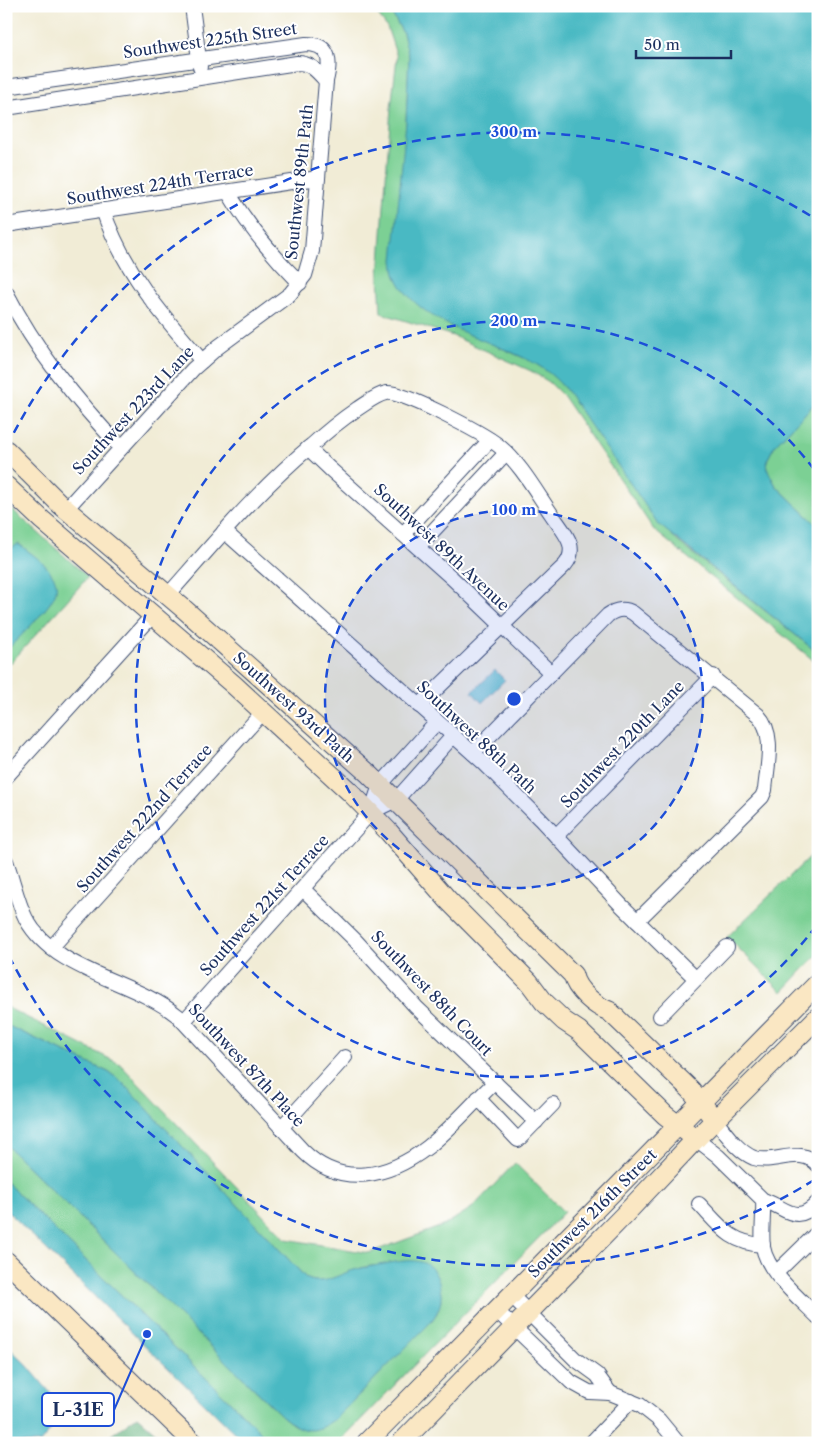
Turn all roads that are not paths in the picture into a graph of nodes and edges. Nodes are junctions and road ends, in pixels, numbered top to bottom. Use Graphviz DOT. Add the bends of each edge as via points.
graph roads {
  1 [pos="192,6"];
  2 [pos="199,60"];
  3 [pos="201,78"];
  4 [pos="326,81"];
  5 [pos="6,87"];
  6 [pos="6,108"];
  7 [pos="318,178"];
  8 [pos="228,192"];
  9 [pos="103,210"];
  10 [pos="6,225"];
  11 [pos="300,283"];
  12 [pos="6,292"];
  13 [pos="202,360"];
  14 [pos="490,440"];
  15 [pos="121,448"];
  16 [pos="308,448"];
  17 [pos="6,450"];
  18 [pos="506,453"];
  19 [pos="6,486"];
  20 [pos="66,509"];
  21 [pos="224,531"];
  22 [pos="404,534"];
  23 [pos="418,547"];
  24 [pos="168,595"];
  25 [pos="152,614"];
  26 [pos="502,626"];
  27 [pos="551,673"];
  28 [pos="713,676"];
  29 [pos="419,706"];
  30 [pos="263,712"];
  31 [pos="437,722"];
  32 [pos="454,736"];
  33 [pos="473,753"];
  34 [pos="6,777"];
  35 [pos="380,785"];
  36 [pos="396,800"];
  37 [pos="371,812"];
  38 [pos="556,836"];
  39 [pos="6,861"];
  40 [pos="303,888"];
  41 [pos="637,921"];
  42 [pos="727,947"];
  43 [pos="51,948"];
  44 [pos="696,979"];
  45 [pos="818,983"];
  46 [pos="660,1016"];
  47 [pos="818,1017"];
  48 [pos="184,1021"];
  49 [pos="345,1057"];
  50 [pos="495,1082"];
  51 [pos="478,1098"];
  52 [pos="702,1101"];
  53 [pos="553,1104"];
  54 [pos="715,1120"];
  55 [pos="536,1122"];
  56 [pos="678,1125"];
  57 [pos="281,1128"];
  58 [pos="696,1139"];
  59 [pos="817,1162"];
  60 [pos="763,1200"];
  61 [pos="818,1202"];
  62 [pos="698,1204"];
  63 [pos="785,1212"];
  64 [pos="818,1232"];
  65 [pos="763,1239"];
  66 [pos="6,1261"];
  67 [pos="776,1273"];
  68 [pos="511,1295"];
  69 [pos="496,1310"];
  70 [pos="529,1313"];
  71 [pos="818,1317"];
  72 [pos="514,1327"];
  73 [pos="610,1393"];
  74 [pos="631,1401"];
  75 [pos="194,1443"];
  76 [pos="366,1443"];
  77 [pos="401,1443"];
  78 [pos="591,1443"];
  79 [pos="678,1443"];
  1 -- 2 [label="street"];
  2 -- 3 [label="street"];
  2 -- 4 [label="street, Southwest 225th Street" via="313,44 324,49 328,58"];
  2 -- 5 [label="street, Southwest 225th Street"];
  3 -- 4 [label="street" via="301,63 314,68"];
  3 -- 6 [label="street"];
  4 -- 7 [label="street, Southwest 89th Path"];
  7 -- 8 [label="street, Southwest 224th Terrace"];
  7 -- 11 [label="street, Southwest 89th Path" via="311,260"];
  8 -- 9 [label="street, Southwest 224th Terrace"];
  8 -- 11 [label="street" via="262,242"];
  9 -- 10 [label="street, Southwest 224th Terrace"];
  9 -- 13 [label="street" via="112,236 140,285"];
  11 -- 13 [label="street, Southwest 223rd Lane"];
  12 -- 15 [label="street" via="53,370"];
  13 -- 15 [label="street, Southwest 223rd Lane"];
  14 -- 16 [label="street" via="412,400 390,393 350,414"];
  14 -- 18 [label="street"];
  14 -- 22 [label="street"];
  15 -- 20 [label="street, Southwest 223rd Lane"];
  16 -- 21 [label="street" via="270,481"];
  16 -- 22 [label="street, Southwest 89th Avenue"];
  17 -- 20 [label="street, Southwest 93rd Path"];
  18 -- 23 [label="street"];
  18 -- 26 [label="street" via="526,476 566,535 571,552 565,565"];
  19 -- 25 [label="street, Southwest 93rd Path"];
  20 -- 24 [label="street, Southwest 93rd Path"];
  21 -- 24 [label="street"];
  21 -- 29 [label="street, Southwest 88th Path"];
  22 -- 23 [label="street, Southwest 89th Avenue"];
  23 -- 26 [label="street, Southwest 89th Avenue"];
  24 -- 35 [label="street, Southwest 93rd Path"];
  25 -- 30 [label="street, Southwest 93rd Path"];
  25 -- 34 [label="street"];
  26 -- 27 [label="street, Southwest 89th Avenue"];
  26 -- 29 [label="street"];
  27 -- 28 [label="street" via="608,615 625,610"];
  27 -- 33 [label="street"];
  28 -- 38 [label="street, Southwest 220th Lane"];
  28 -- 41 [label="street" via="755,712 765,725 768,748 763,795"];
  29 -- 31 [label="street, Southwest 88th Path"];
  30 -- 37 [label="street, Southwest 93rd Path"];
  30 -- 43 [label="street, Southwest 222nd Terrace"];
  31 -- 32 [label="street, Southwest 88th Path"];
  31 -- 35 [label="street, Southwest 221st Terrace"];
  32 -- 33 [label="street, Southwest 88th Path"];
  32 -- 36 [label="street, Southwest 221st Terrace"];
  33 -- 38 [label="street, Southwest 88th Path"];
  35 -- 36 [label="street, Southwest 93rd Path"];
  35 -- 37 [label="street, Southwest 221st Terrace"];
  36 -- 37 [label="street, Southwest 221st Terrace"];
  36 -- 52 [label="street, Southwest 93rd Path" via="573,975 574,982 600,1008 609,1011"];
  37 -- 40 [label="street, Southwest 221st Terrace"];
  37 -- 56 [label="street, Southwest 93rd Path" via="448,900 529,982 571,1015 579,1030"];
  38 -- 41 [label="street, Southwest 88th Path"];
  39 -- 43 [label="street, Southwest 87th Place" via="26,919"];
  40 -- 48 [label="street, Southwest 221st Terrace"];
  40 -- 50 [label="street, Southwest 88th Court" via="405,995"];
  41 -- 44 [label="street, Southwest 88th Path"];
  42 -- 44 [label="street"];
  43 -- 48 [label="street, Southwest 87th Place" via="157,1002"];
  44 -- 46 [label="street"];
  45 -- 52 [label="street, Southwest 216th Street"];
  47 -- 54 [label="street, Southwest 216th Street"];
  48 -- 57 [label="street, Southwest 87th Place"];
  49 -- 57 [label="street"];
  50 -- 51 [label="street"];
  50 -- 55 [label="street, Southwest 88th Court"];
  51 -- 55 [label="street" via="518,1140"];
  51 -- 57 [label="street, Southwest 87th Place" via="428,1147 402,1163 372,1174 342,1174 328,1169"];
  52 -- 54 [label="street, Southwest 93rd Path"];
  52 -- 56 [label="street, Southwest 216th Street"];
  53 -- 55 [label="street"];
  54 -- 58 [label="street, Southwest 216th Street"];
  54 -- 59 [label="street" via="737,1146 752,1156 765,1160 800,1156"];
  56 -- 58 [label="street, Southwest 93rd Path"];
  56 -- 68 [label="street, Southwest 216th Street"];
  58 -- 60 [label="street"];
  58 -- 70 [label="street, Southwest 216th Street"];
  60 -- 63 [label="street" via="772,1202"];
  60 -- 65 [label="street"];
  61 -- 63 [label="street" via="806,1212"];
  62 -- 65 [label="street" via="733,1237 744,1243"];
  63 -- 65 [label="street" via="774,1220"];
  64 -- 67 [label="street"];
  65 -- 67 [label="street" via="768,1260"];
  66 -- 75 [label="street"];
  67 -- 71 [label="street"];
  68 -- 69 [label="street, Southwest 216th Street"];
  68 -- 70 [label="street"];
  69 -- 72 [label="street"];
  69 -- 76 [label="street, Southwest 216th Street"];
  70 -- 72 [label="street, Southwest 216th Street"];
  70 -- 73 [label="street" via="575,1359 597,1375"];
  72 -- 73 [label="street" via="576,1386 592,1393"];
  72 -- 77 [label="street, Southwest 216th Street"];
  73 -- 74 [label="street"];
  74 -- 78 [label="street"];
  74 -- 79 [label="street" via="659,1420"];
}
